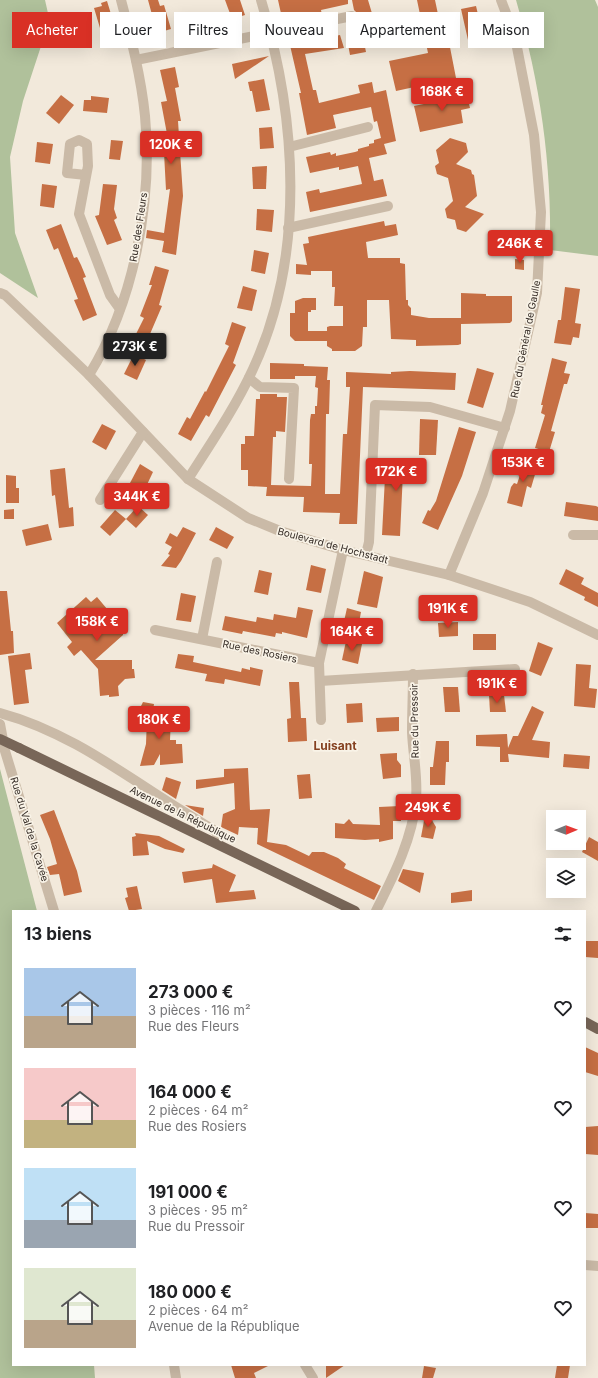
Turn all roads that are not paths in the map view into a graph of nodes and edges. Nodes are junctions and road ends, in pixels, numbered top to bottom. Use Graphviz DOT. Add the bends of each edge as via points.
graph roads {
  1 [pos="121,0"];
  2 [pos="261,0"];
  3 [pos="501,0"];
  4 [pos="265,12"];
  5 [pos="250,36"];
  6 [pos="274,48"];
  7 [pos="136,60"];
  8 [pos="368,127"];
  9 [pos="289,147"];
  10 [pos="86,175"];
  11 [pos="388,206"];
  12 [pos="288,228"];
  13 [pos="0,293"];
  14 [pos="120,309"];
  15 [pos="89,376"];
  16 [pos="249,378"];
  17 [pos="504,428"];
  18 [pos="143,432"];
  19 [pos="188,478"];
  20 [pos="289,479"];
  21 [pos="100,500"];
  22 [pos="573,535"];
  23 [pos="598,535"];
  24 [pos="343,550"];
  25 [pos="366,554"];
  26 [pos="217,562"];
  27 [pos="449,575"];
  28 [pos="155,630"];
  29 [pos="598,635"];
  30 [pos="202,638"];
  31 [pos="319,663"];
  32 [pos="515,668"];
  33 [pos="413,674"];
  34 [pos="320,681"];
  35 [pos="0,713"];
  36 [pos="321,720"];
  37 [pos="0,724"];
  38 [pos="0,739"];
  39 [pos="218,844"];
  40 [pos="54,910"];
  41 [pos="353,910"];
  42 [pos="376,910"];
  43 [pos="586,1023"];
  44 [pos="598,1029"];
  45 [pos="586,1266"];
  46 [pos="598,1266"];
  47 [pos="174,1366"];
  48 [pos="305,1366"];
  49 [pos="176,1378"];
  50 [pos="313,1378"];
  1 -- 7 [label="street, Rue des Fleurs"];
  2 -- 4 [label="street"];
  3 -- 17 [label="street, Rue du Général de Gaulle" via="515,37 534,135 541,212 537,292"];
  5 -- 7 [label="street"];
  6 -- 9 [label="street" via="286,110"];
  7 -- 14 [label="street, Rue des Fleurs" via="145,116 145,183 137,248"];
  8 -- 9 [label="street"];
  9 -- 12 [label="street"];
  10 -- 14 [label="street" via="79,214 110,295"];
  11 -- 12 [label="street"];
  12 -- 16 [label="street" via="280,285 269,327"];
  13 -- 15 [label="street, Boulevard de Hochstadt"];
  14 -- 15 [label="street, Rue des Fleurs"];
  15 -- 18 [label="street, Boulevard de Hochstadt"];
  16 -- 19 [label="street"];
  16 -- 20 [label="street" via="260,387 294,388"];
  17 -- 25 [label="street" via="430,407 374,405 369,542"];
  17 -- 27 [label="street, Rue du Général de Gaulle" via="484,493"];
  18 -- 19 [label="street, Boulevard de Hochstadt"];
  18 -- 21 [label="street"];
  19 -- 24 [label="street, Boulevard de Hochstadt" via="248,518 280,531"];
  22 -- 23 [label="street"];
  24 -- 25 [label="street, Boulevard de Hochstadt"];
  24 -- 31 [label="street"];
  25 -- 27 [label="street, Boulevard de Hochstadt"];
  26 -- 30 [label="street"];
  27 -- 29 [label="street, Boulevard de Hochstadt" via="530,602"];
  28 -- 30 [label="street, Rue des Rosiers"];
  30 -- 31 [label="street, Rue des Rosiers"];
  31 -- 34 [label="street"];
  32 -- 33 [label="street, Rue du Pressoir"];
  33 -- 34 [label="street"];
  33 -- 42 [label="street, Rue du Pressoir" via="412,734 416,800 404,848"];
  34 -- 36 [label="street"];
  35 -- 39 [label="street" via="28,721 64,738 123,773 217,832"];
  37 -- 40 [label="street, Rue du Val de la Cavée" via="5,751"];
  38 -- 39 [label="main road, Avenue de la République, bridge"];
  39 -- 41 [label="main road, Avenue de la République"];
  43 -- 44 [label="main road"];
  45 -- 46 [label="street"];
  47 -- 49 [label="street"];
  48 -- 50 [label="street"];
}
